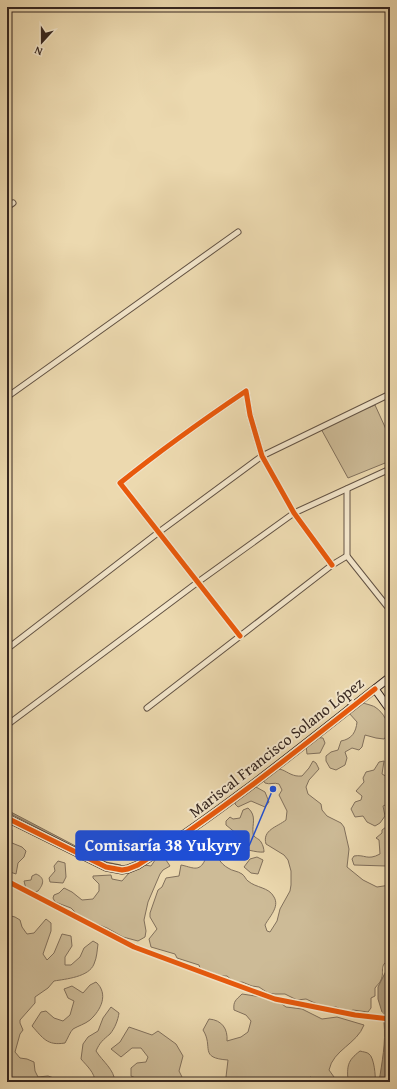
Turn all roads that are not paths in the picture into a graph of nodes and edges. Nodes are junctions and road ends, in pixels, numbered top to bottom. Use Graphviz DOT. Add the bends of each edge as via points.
graph roads {
  1 [pos="12,203"];
  2 [pos="7,207"];
  3 [pos="238,232"];
  4 [pos="390,394"];
  5 [pos="7,397"];
  6 [pos="262,456"];
  7 [pos="390,469"];
  8 [pos="347,489"];
  9 [pos="294,513"];
  10 [pos="159,532"];
  11 [pos="347,556"];
  12 [pos="332,565"];
  13 [pos="198,582"];
  14 [pos="390,610"];
  15 [pos="240,636"];
  16 [pos="7,649"];
  17 [pos="390,677"];
  18 [pos="375,689"];
  19 [pos="147,708"];
  20 [pos="390,710"];
  21 [pos="7,725"];
  22 [pos="7,818"];
  1 -- 2 [label="street"];
  3 -- 5 [label="street"];
  4 -- 6 [label="street"];
  6 -- 9 [label="street"];
  6 -- 10 [label="street"];
  6 -- 10 [label="street" via="246,391 182,434 120,483"];
  7 -- 8 [label="street"];
  8 -- 9 [label="street"];
  8 -- 11 [label="street"];
  9 -- 12 [label="street"];
  9 -- 13 [label="street"];
  10 -- 13 [label="street"];
  10 -- 16 [label="street"];
  11 -- 12 [label="street"];
  11 -- 14 [label="street"];
  12 -- 15 [label="street"];
  13 -- 15 [label="street"];
  13 -- 21 [label="street"];
  15 -- 19 [label="street"];
  17 -- 18 [label="street, Mariscal Francisco Solano López"];
  18 -- 20 [label="street"];
  18 -- 22 [label="street, Mariscal Francisco Solano López" via="289,758 200,824 128,869 115,870 95,863"];
}
